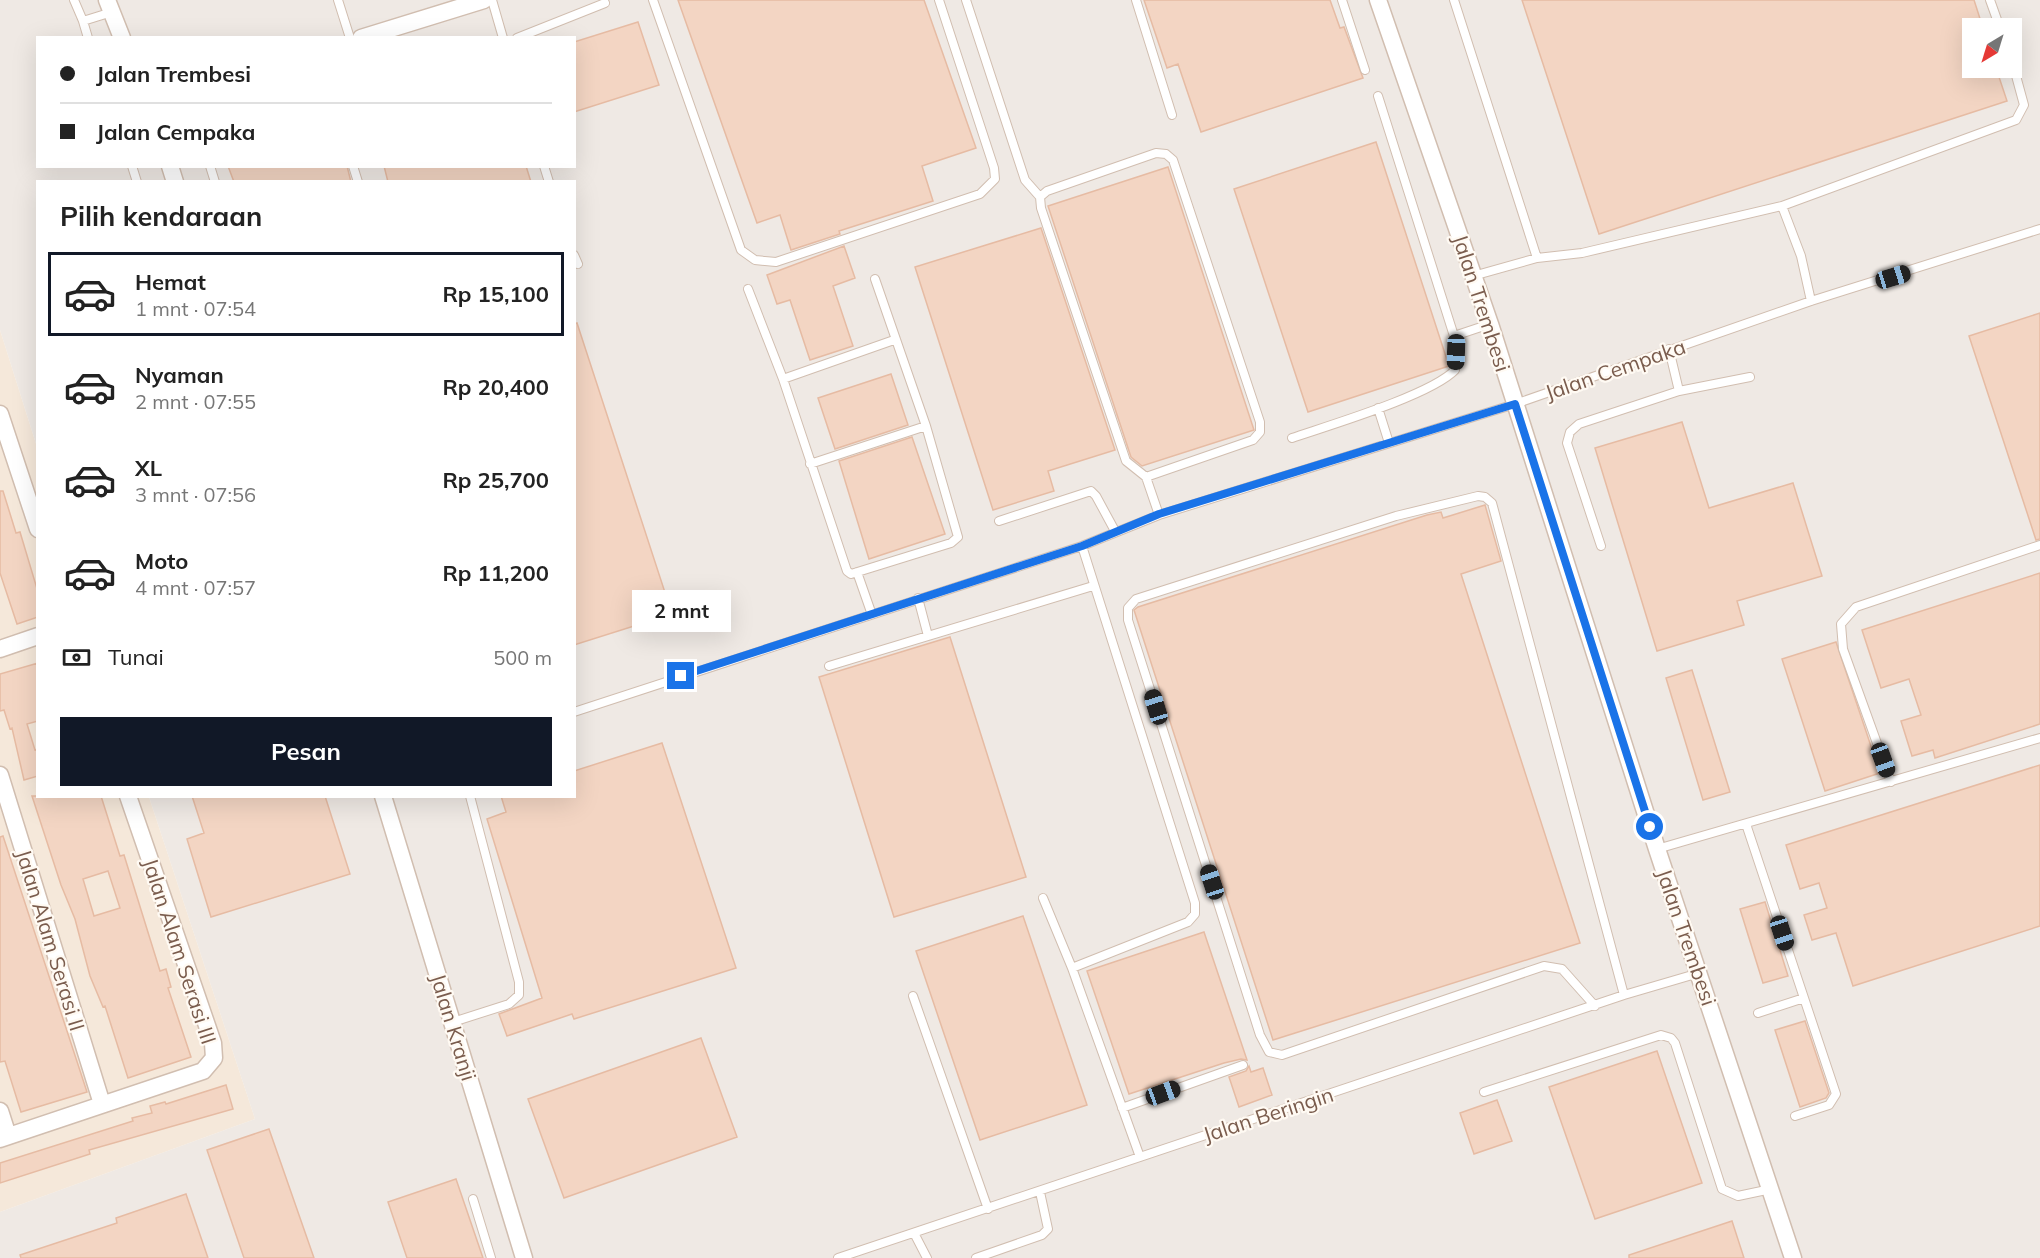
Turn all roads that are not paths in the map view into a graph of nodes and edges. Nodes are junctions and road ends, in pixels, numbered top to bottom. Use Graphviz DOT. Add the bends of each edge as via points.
graph roads {
  1 [pos="74,0"];
  2 [pos="338,0"];
  3 [pos="484,0"];
  4 [pos="492,0"];
  5 [pos="654,0"];
  6 [pos="939,0"];
  7 [pos="966,0"];
  8 [pos="1136,0"];
  9 [pos="1342,0"];
  10 [pos="1378,0"];
  11 [pos="1454,0"];
  12 [pos="1990,0"];
  13 [pos="605,3"];
  14 [pos="109,6"];
  15 [pos="1996,18"];
  16 [pos="83,21"];
  17 [pos="87,36"];
  18 [pos="121,36"];
  19 [pos="349,36"];
  20 [pos="367,36"];
  21 [pos="502,36"];
  22 [pos="522,36"];
  23 [pos="1365,70"];
  24 [pos="2017,78"];
  25 [pos="1378,96"];
  26 [pos="1172,115"];
  27 [pos="1040,197"];
  28 [pos="1782,206"];
  29 [pos="2040,229"];
  30 [pos="1537,258"];
  31 [pos="1473,276"];
  32 [pos="875,279"];
  33 [pos="748,289"];
  34 [pos="1811,301"];
  35 [pos="1490,324"];
  36 [pos="1454,336"];
  37 [pos="894,340"];
  38 [pos="1668,349"];
  39 [pos="1750,377"];
  40 [pos="783,379"];
  41 [pos="1679,391"];
  42 [pos="1515,404"];
  43 [pos="1378,408"];
  44 [pos="0,414"];
  45 [pos="926,426"];
  46 [pos="1292,438"];
  47 [pos="1389,442"];
  48 [pos="810,464"];
  49 [pos="1146,477"];
  50 [pos="1159,514"];
  51 [pos="999,521"];
  52 [pos="36,523"];
  53 [pos="1115,531"];
  54 [pos="2040,544"];
  55 [pos="1082,546"];
  56 [pos="1601,546"];
  57 [pos="857,572"];
  58 [pos="1093,586"];
  59 [pos="918,598"];
  60 [pos="871,612"];
  61 [pos="928,636"];
  62 [pos="36,637"];
  63 [pos="0,649"];
  64 [pos="829,666"];
  65 [pos="576,710"];
  66 [pos="2040,738"];
  67 [pos="0,775"];
  68 [pos="1891,782"];
  69 [pos="129,798"];
  70 [pos="384,798"];
  71 [pos="471,798"];
  72 [pos="1746,824"];
  73 [pos="1657,849"];
  74 [pos="1043,898"];
  75 [pos="1072,968"];
  76 [pos="1700,973"];
  77 [pos="1624,995"];
  78 [pos="912,996"];
  79 [pos="1804,998"];
  80 [pos="1595,1006"];
  81 [pos="1758,1013"];
  82 [pos="453,1022"];
  83 [pos="1244,1065"];
  84 [pos="1484,1092"];
  85 [pos="102,1104"];
  86 [pos="1122,1108"];
  87 [pos="0,1111"];
  88 [pos="1795,1116"];
  89 [pos="4,1137"];
  90 [pos="1140,1156"];
  91 [pos="1771,1189"];
  92 [pos="1040,1192"];
  93 [pos="473,1199"];
  94 [pos="988,1209"];
  95 [pos="914,1233"];
  96 [pos="860,1255"];
  97 [pos="491,1258"];
  98 [pos="524,1258"];
  99 [pos="838,1258"];
  100 [pos="927,1258"];
  101 [pos="976,1258"];
  102 [pos="1793,1258"];
  1 -- 16 [label="lane"];
  2 -- 19 [label="lane"];
  3 -- 20 [label="street"];
  4 -- 21 [label="lane"];
  5 -- 6 [label="lane" via="741,249 755,260 776,262 980,194 995,179"];
  7 -- 27 [label="lane" via="1025,180"];
  8 -- 26 [label="lane"];
  9 -- 23 [label="lane"];
  10 -- 31 [label="street, Jalan Trembesi"];
  11 -- 30 [label="lane"];
  12 -- 15 [label="lane"];
  13 -- 22 [label="lane"];
  14 -- 16 [label="lane"];
  14 -- 18 [label="street"];
  16 -- 17 [label="lane"];
  24 -- 28 [label="lane" via="2024,105 2016,120"];
  25 -- 36 [label="lane"];
  27 -- 49 [label="lane" via="1126,461"];
  27 -- 49 [label="lane" via="1047,191 1156,153 1173,160 1260,422 1260,432 1253,441"];
  28 -- 30 [label="lane" via="1581,253"];
  28 -- 34 [label="lane" via="1801,256"];
  29 -- 34 [label="lane, Jalan Cempaka"];
  30 -- 31 [label="lane"];
  31 -- 35 [label="street, Jalan Trembesi"];
  32 -- 37 [label="lane"];
  33 -- 40 [label="lane"];
  34 -- 38 [label="lane, Jalan Cempaka"];
  35 -- 36 [label="lane"];
  35 -- 42 [label="street, Jalan Trembesi"];
  36 -- 43 [label="lane" via="1455,370 1447,379"];
  37 -- 40 [label="lane"];
  37 -- 45 [label="lane"];
  38 -- 41 [label="lane"];
  38 -- 42 [label="lane, Jalan Cempaka"];
  39 -- 41 [label="lane"];
  40 -- 48 [label="lane"];
  41 -- 56 [label="lane" via="1579,424 1570,432 1567,442"];
  42 -- 47 [label="lane, Jalan Cempaka"];
  42 -- 73 [label="street, Jalan Trembesi"];
  43 -- 46 [label="lane"];
  43 -- 47 [label="lane"];
  44 -- 52 [label="street"];
  45 -- 48 [label="lane"];
  45 -- 57 [label="lane" via="958,537 951,543"];
  47 -- 50 [label="lane, Jalan Cempaka"];
  48 -- 57 [label="lane" via="847,571"];
  49 -- 50 [label="lane"];
  50 -- 53 [label="lane, Jalan Cempaka"];
  51 -- 53 [label="lane" via="1090,491"];
  53 -- 55 [label="lane, Jalan Cempaka"];
  54 -- 68 [label="lane" via="1856,606 1841,624 1843,649"];
  55 -- 58 [label="lane"];
  55 -- 59 [label="lane, Jalan Cempaka"];
  57 -- 60 [label="lane"];
  58 -- 61 [label="lane"];
  58 -- 75 [label="lane" via="1195,903 1195,914 1188,922"];
  59 -- 60 [label="lane, Jalan Cempaka"];
  59 -- 61 [label="lane"];
  60 -- 65 [label="lane, Jalan Cempaka"];
  61 -- 64 [label="lane"];
  62 -- 63 [label="street"];
  66 -- 68 [label="lane"];
  67 -- 85 [label="street, Jalan Alam Serasi II"];
  68 -- 72 [label="lane"];
  69 -- 85 [label="street, Jalan Alam Serasi III" via="213,1043 214,1058 203,1071"];
  70 -- 82 [label="street, Jalan Kranji"];
  71 -- 82 [label="lane" via="519,982 519,995 509,1004"];
  72 -- 73 [label="lane"];
  72 -- 79 [label="lane"];
  73 -- 76 [label="street, Jalan Trembesi"];
  74 -- 75 [label="lane"];
  75 -- 86 [label="lane"];
  76 -- 77 [label="lane, Jalan Beringin"];
  76 -- 91 [label="street, Jalan Trembesi"];
  77 -- 80 [label="lane, Jalan Beringin"];
  77 -- 80 [label="lane" via="1492,503 1485,497 1396,516 1136,599 1128,608 1128,620 1260,1035 1269,1052 1282,1055 1544,966 1562,969"];
  78 -- 94 [label="lane"];
  79 -- 81 [label="lane"];
  79 -- 88 [label="lane" via="1836,1094 1830,1105"];
  80 -- 90 [label="lane, Jalan Beringin"];
  82 -- 98 [label="street, Jalan Kranji"];
  83 -- 86 [label="lane"];
  84 -- 91 [label="lane" via="1661,1035 1671,1038 1676,1043 1722,1189 1738,1196"];
  85 -- 89 [label="street, Jalan Alam Serasi III"];
  86 -- 90 [label="lane"];
  87 -- 89 [label="street"];
  90 -- 92 [label="lane, Jalan Beringin"];
  91 -- 102 [label="street, Jalan Trembesi"];
  92 -- 94 [label="lane, Jalan Beringin"];
  92 -- 101 [label="lane" via="1048,1229 1042,1235"];
  93 -- 97 [label="lane"];
  94 -- 95 [label="lane, Jalan Beringin"];
  95 -- 96 [label="lane, Jalan Beringin"];
  95 -- 100 [label="lane"];
  96 -- 99 [label="lane, Jalan Beringin"];
}
